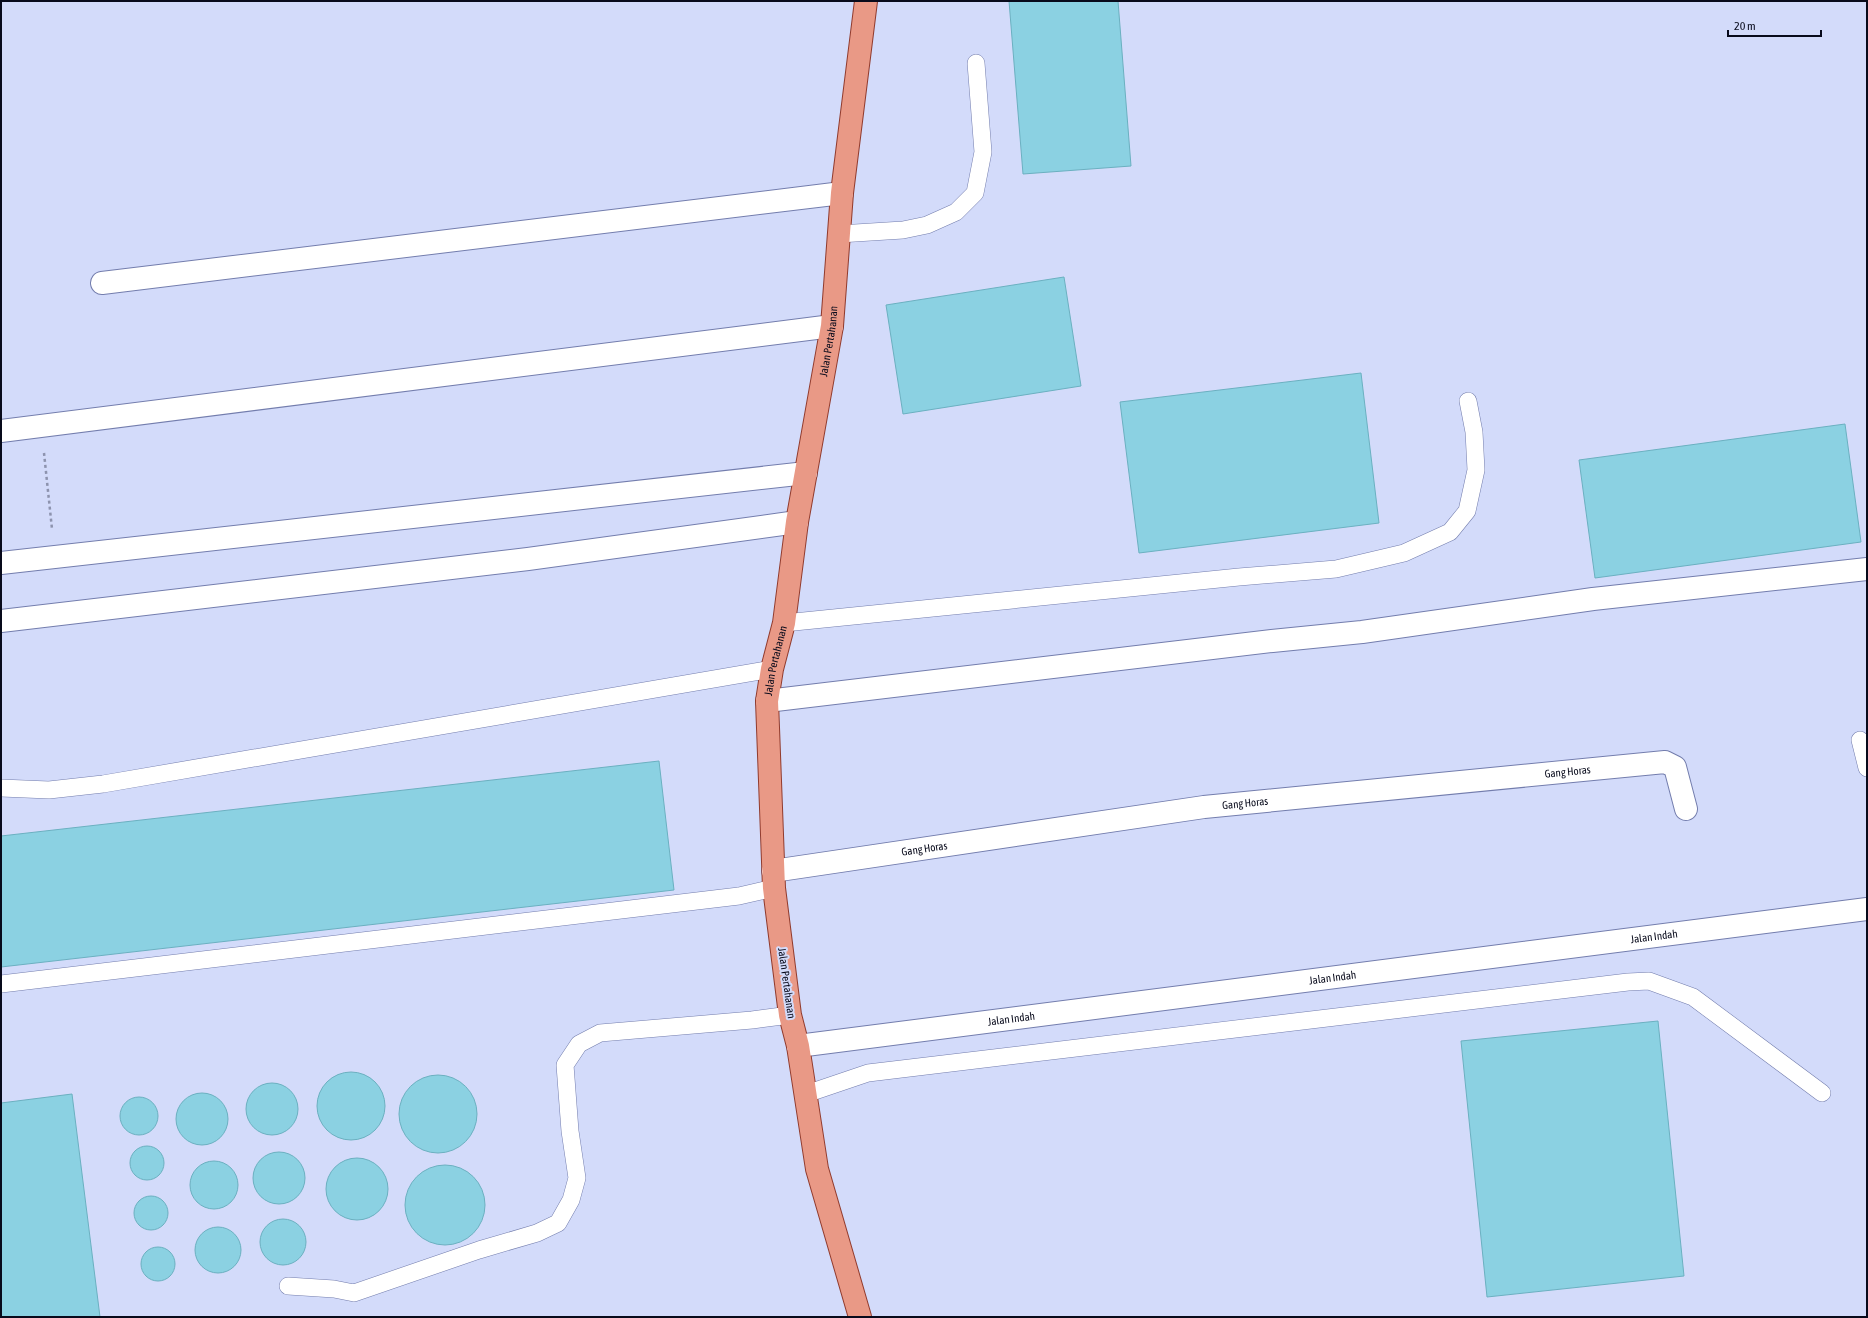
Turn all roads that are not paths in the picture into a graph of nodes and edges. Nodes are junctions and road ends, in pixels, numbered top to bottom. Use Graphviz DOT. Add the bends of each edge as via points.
graph roads {
  1 [pos="866,1"];
  2 [pos="976,63"];
  3 [pos="842,193"];
  4 [pos="839,234"];
  5 [pos="102,282"];
  6 [pos="832,326"];
  7 [pos="1468,402"];
  8 [pos="1,431"];
  9 [pos="806,473"];
  10 [pos="797,522"];
  11 [pos="1,563"];
  12 [pos="1867,569"];
  13 [pos="1,620"];
  14 [pos="784,623"];
  15 [pos="772,670"];
  16 [pos="767,701"];
  17 [pos="1860,740"];
  18 [pos="1867,768"];
  19 [pos="1,788"];
  20 [pos="1686,809"];
  21 [pos="774,880"];
  22 [pos="1867,908"];
  23 [pos="1,984"];
  24 [pos="790,1014"];
  25 [pos="798,1046"];
  26 [pos="1822,1093"];
  27 [pos="806,1094"];
  28 [pos="288,1286"];
  29 [pos="860,1317"];
  1 -- 3 [label="main road, Jalan Pertahanan"];
  2 -- 4 [label="lane" via="983,152 975,193 956,212 927,225 903,230"];
  3 -- 4 [label="main road, Jalan Pertahanan"];
  3 -- 5 [label="street"];
  4 -- 6 [label="main road, Jalan Pertahanan"];
  6 -- 8 [label="street"];
  6 -- 9 [label="main road, Jalan Pertahanan"];
  7 -- 14 [label="lane" via="1474,432 1476,470 1467,511 1450,532 1404,553 1336,569"];
  9 -- 10 [label="main road, Jalan Pertahanan"];
  9 -- 11 [label="street"];
  10 -- 13 [label="street" via="528,559"];
  10 -- 14 [label="main road, Jalan Pertahanan"];
  12 -- 16 [label="street" via="1593,599 1362,632"];
  14 -- 15 [label="main road, Jalan Pertahanan"];
  15 -- 16 [label="main road, Jalan Pertahanan"];
  15 -- 19 [label="lane" via="103,784 49,790"];
  16 -- 21 [label="main road, Jalan Pertahanan"];
  17 -- 18 [label="lane"];
  20 -- 21 [label="street, Gang Horas" via="1675,767 1665,762 1204,807"];
  21 -- 23 [label="lane" via="731,897"];
  21 -- 24 [label="main road, Jalan Pertahanan"];
  22 -- 25 [label="street, Jalan Indah"];
  24 -- 25 [label="main road, Jalan Pertahanan"];
  24 -- 28 [label="lane" via="752,1020 600,1033 579,1044 565,1065 577,1178 571,1200 558,1223 537,1233 478,1250 354,1293"];
  25 -- 27 [label="main road, Jalan Pertahanan"];
  26 -- 27 [label="lane" via="1693,997 1649,981 868,1073"];
  27 -- 29 [label="main road, Jalan Pertahanan" via="817,1169"];
}
